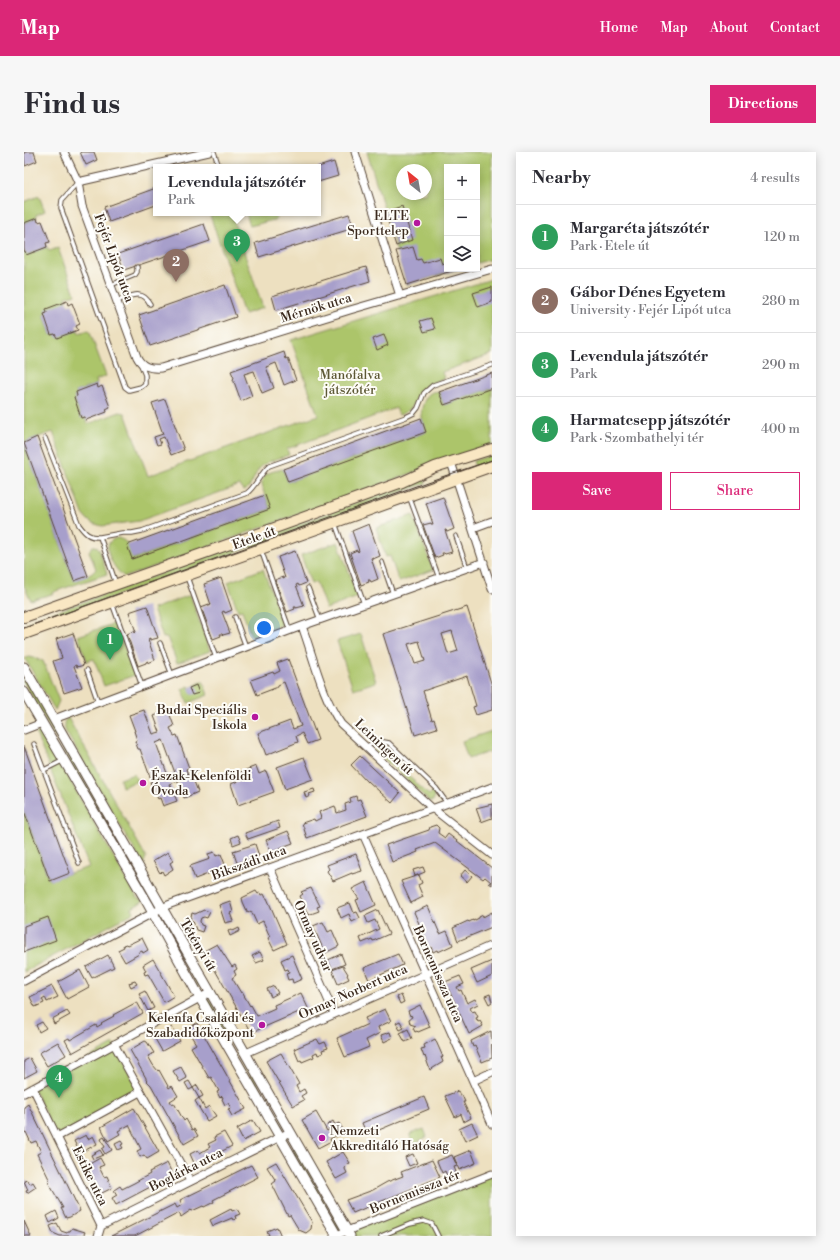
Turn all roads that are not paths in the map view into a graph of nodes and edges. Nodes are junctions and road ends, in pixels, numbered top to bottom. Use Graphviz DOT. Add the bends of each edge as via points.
graph roads {
  1 [pos="64,152"];
  2 [pos="209,152"];
  3 [pos="214,152"];
  4 [pos="355,152"];
  5 [pos="192,154"];
  6 [pos="218,164"];
  7 [pos="78,182"];
  8 [pos="136,267"];
  9 [pos="492,269"];
  10 [pos="111,285"];
  11 [pos="400,296"];
  12 [pos="116,301"];
  13 [pos="150,304"];
  14 [pos="140,362"];
  15 [pos="492,365"];
  16 [pos="45,438"];
  17 [pos="492,450"];
  18 [pos="451,462"];
  19 [pos="492,466"];
  20 [pos="457,479"];
  21 [pos="409,496"];
  22 [pos="492,521"];
  23 [pos="335,522"];
  24 [pos="472,528"];
  25 [pos="456,536"];
  26 [pos="100,538"];
  27 [pos="261,549"];
  28 [pos="382,562"];
  29 [pos="484,562"];
  30 [pos="467,568"];
  31 [pos="187,576"];
  32 [pos="439,578"];
  33 [pos="116,585"];
  34 [pos="308,588"];
  35 [pos="492,588"];
  36 [pos="393,594"];
  37 [pos="112,602"];
  38 [pos="364,605"];
  39 [pos="24,616"];
  40 [pos="235,617"];
  41 [pos="320,620"];
  42 [pos="302,626"];
  43 [pos="290,631"];
  44 [pos="24,634"];
  45 [pos="160,642"];
  46 [pos="246,647"];
  47 [pos="216,658"];
  48 [pos="24,667"];
  49 [pos="87,670"];
  50 [pos="172,675"];
  51 [pos="142,686"];
  52 [pos="24,692"];
  53 [pos="98,702"];
  54 [pos="54,719"];
  55 [pos="42,723"];
  56 [pos="24,730"];
  57 [pos="34,744"];
  58 [pos="366,747"];
  59 [pos="64,760"];
  60 [pos="44,770"];
  61 [pos="492,787"];
  62 [pos="447,803"];
  63 [pos="432,808"];
  64 [pos="363,834"];
  65 [pos="492,855"];
  66 [pos="79,863"];
  67 [pos="270,868"];
  68 [pos="162,909"];
  69 [pos="153,913"];
  70 [pos="492,945"];
  71 [pos="425,974"];
  72 [pos="24,982"];
  73 [pos="211,992"];
  74 [pos="200,998"];
  75 [pos="334,1013"];
  76 [pos="114,1044"];
  77 [pos="246,1053"];
  78 [pos="492,1072"];
  79 [pos="473,1081"];
  80 [pos="33,1088"];
  81 [pos="140,1092"];
  82 [pos="24,1093"];
  83 [pos="492,1124"];
  84 [pos="290,1132"];
  85 [pos="57,1137"];
  86 [pos="280,1137"];
  87 [pos="492,1174"];
  88 [pos="190,1181"];
  89 [pos="101,1226"];
  90 [pos="349,1234"];
  91 [pos="98,1236"];
  92 [pos="336,1236"];
  93 [pos="381,1236"];
  94 [pos="438,1236"];
  1 -- 7 [label="street, Fejér Lipót utca"];
  2 -- 5 [label="street"];
  3 -- 6 [label="lane"];
  4 -- 11 [label="street"];
  5 -- 7 [label="street"];
  7 -- 10 [label="street, Fejér Lipót utca" via="82,206"];
  7 -- 14 [label="lane" via="62,200 61,208 125,387 129,390 145,384"];
  8 -- 10 [label="lane" via="135,275"];
  9 -- 11 [label="street, Mérnök utca"];
  10 -- 12 [label="street, Fejér Lipót utca"];
  11 -- 14 [label="street, Mérnök utca" via="161,368 154,369"];
  12 -- 13 [label="lane" via="139,294"];
  12 -- 14 [label="street, Fejér Lipót utca"];
  15 -- 26 [label="lane" via="433,386 424,392 414,413 406,417 269,466 254,488 247,493 142,532"];
  16 -- 26 [label="lane" via="79,525 93,538"];
  17 -- 18 [label="main road, Etele út"];
  18 -- 20 [label="street"];
  18 -- 33 [label="main road, Etele út"];
  19 -- 20 [label="main road, Etele út"];
  20 -- 21 [label="main road, Etele út"];
  20 -- 24 [label="street"];
  21 -- 23 [label="main road, Etele út"];
  21 -- 32 [label="lane"];
  22 -- 24 [label="street"];
  23 -- 27 [label="main road, Etele út"];
  23 -- 38 [label="lane"];
  24 -- 29 [label="street"];
  25 -- 30 [label="lane"];
  26 -- 33 [label="lane"];
  27 -- 31 [label="main road, Etele út"];
  27 -- 43 [label="lane"];
  28 -- 36 [label="lane"];
  29 -- 30 [label="street"];
  29 -- 35 [label="street"];
  30 -- 32 [label="street"];
  31 -- 37 [label="main road, Etele út"];
  31 -- 47 [label="lane"];
  32 -- 36 [label="street"];
  33 -- 39 [label="main road, Etele út"];
  34 -- 41 [label="lane"];
  36 -- 38 [label="street"];
  37 -- 44 [label="main road, Etele út"];
  37 -- 51 [label="lane"];
  38 -- 41 [label="street"];
  40 -- 46 [label="lane"];
  41 -- 42 [label="street"];
  42 -- 43 [label="street"];
  42 -- 58 [label="street, Leiningen út" via="335,715"];
  43 -- 46 [label="street"];
  45 -- 50 [label="lane"];
  46 -- 47 [label="street"];
  47 -- 50 [label="street"];
  48 -- 54 [label="street, Tétényi út"];
  49 -- 53 [label="lane"];
  50 -- 51 [label="street"];
  51 -- 53 [label="street"];
  52 -- 55 [label="street, Tétényi út"];
  53 -- 54 [label="street"];
  54 -- 68 [label="street, Tétényi út"];
  55 -- 56 [label="street"];
  55 -- 59 [label="street, Tétényi út"];
  57 -- 60 [label="lane"];
  58 -- 62 [label="lane" via="374,741 389,743 436,788"];
  58 -- 63 [label="street, Leiningen út"];
  59 -- 60 [label="lane"];
  59 -- 69 [label="street, Tétényi út"];
  60 -- 66 [label="lane"];
  61 -- 62 [label="street, Bikszádi utca"];
  62 -- 63 [label="street, Bikszádi utca"];
  63 -- 64 [label="street, Bikszádi utca"];
  63 -- 65 [label="street, Leiningen út"];
  64 -- 67 [label="street, Bikszádi utca"];
  64 -- 71 [label="street, Bornemissza utca"];
  67 -- 68 [label="street, Bikszádi utca"];
  67 -- 75 [label="street, Ormay udvar"];
  68 -- 69 [label="street, Bikszádi utca"];
  68 -- 73 [label="street, Tétényi út"];
  69 -- 72 [label="street, Bikszádi utca"];
  69 -- 74 [label="street, Tétényi út"];
  70 -- 71 [label="street, Ormay Norbert utca"];
  71 -- 75 [label="street, Ormay Norbert utca"];
  71 -- 79 [label="street, Bornemissza utca"];
  73 -- 74 [label="street"];
  73 -- 77 [label="street, Tétényi út"];
  74 -- 76 [label="street"];
  74 -- 86 [label="street, Tétényi út"];
  75 -- 77 [label="street, Ormay Norbert utca"];
  76 -- 80 [label="street"];
  76 -- 81 [label="street"];
  77 -- 84 [label="street, Tétényi út"];
  78 -- 79 [label="street"];
  79 -- 83 [label="street, Bornemissza utca"];
  80 -- 82 [label="street"];
  80 -- 85 [label="street, Estike utca"];
  81 -- 85 [label="street"];
  81 -- 88 [label="street"];
  84 -- 86 [label="street, Boglárka utca"];
  84 -- 90 [label="street, Tétényi út"];
  85 -- 89 [label="street, Estike utca"];
  86 -- 88 [label="street, Boglárka utca"];
  86 -- 92 [label="street, Tétényi út"];
  87 -- 90 [label="street, Bornemissza tér"];
  88 -- 89 [label="street, Boglárka utca"];
  89 -- 91 [label="street"];
  90 -- 92 [label="street, Bornemissza tér"];
  93 -- 94 [label="lane" via="424,1220 432,1224"];
}
